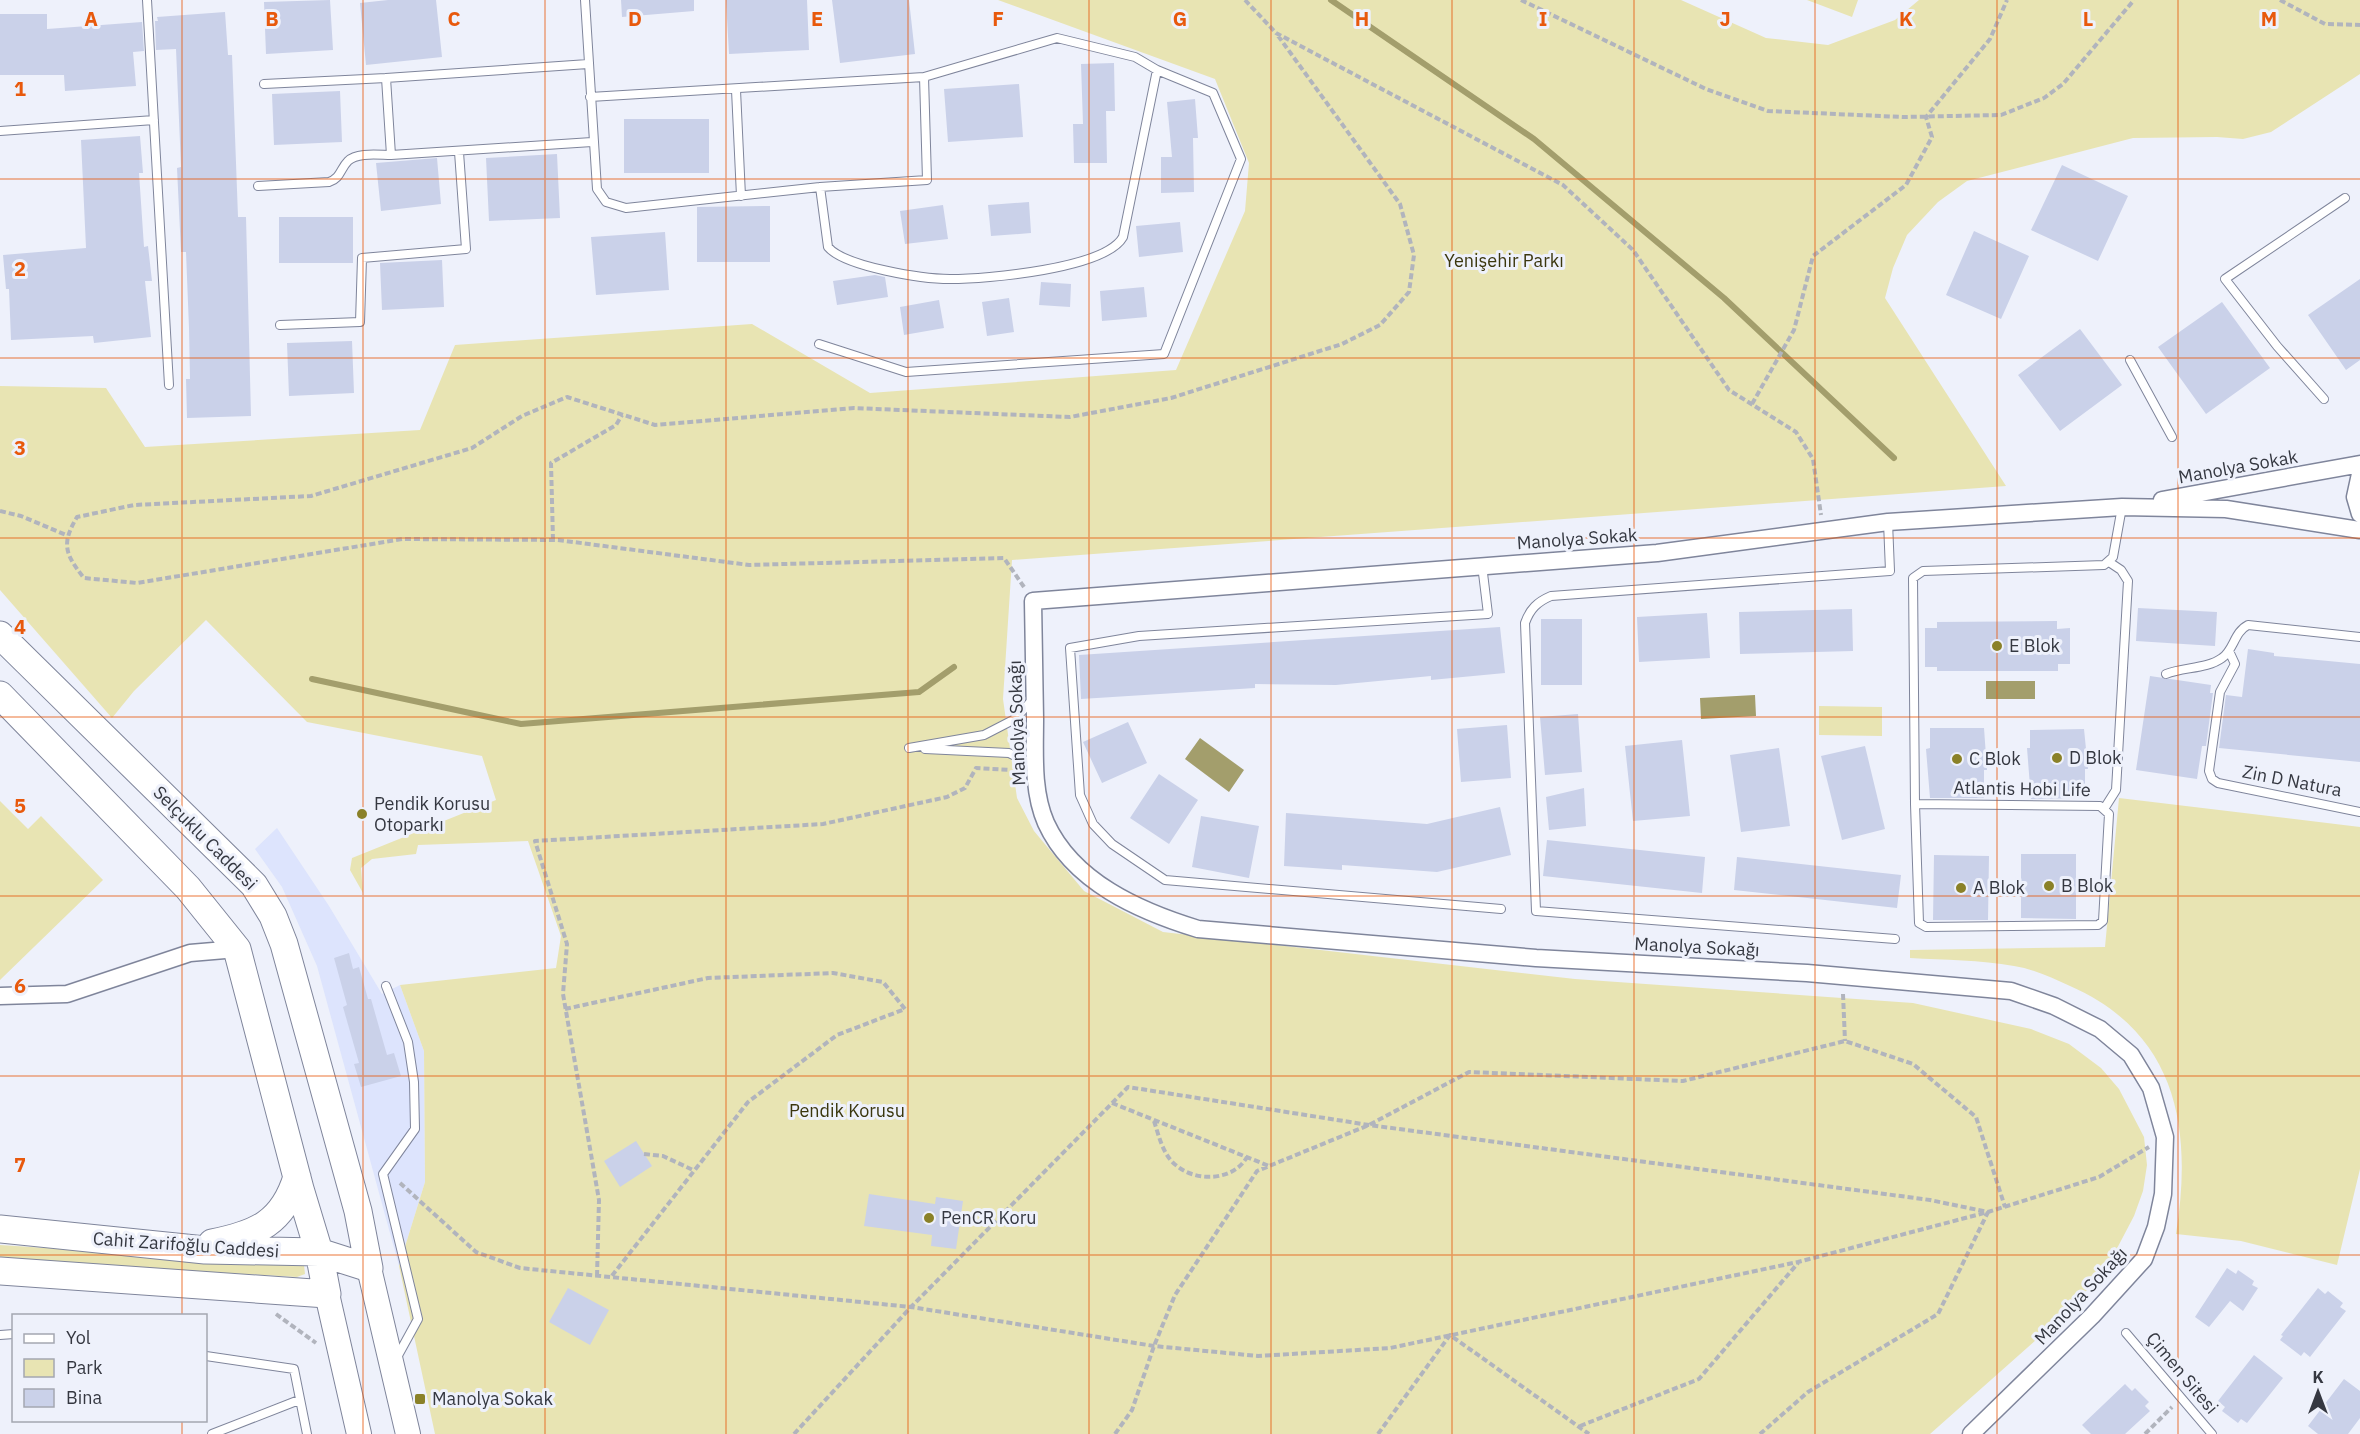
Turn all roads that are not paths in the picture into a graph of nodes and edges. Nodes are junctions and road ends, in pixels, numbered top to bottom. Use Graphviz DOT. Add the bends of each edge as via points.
graph roads {
  1 [pos="147,0"];
  2 [pos="585,0"];
  3 [pos="588,64"];
  4 [pos="1157,70"];
  5 [pos="924,77"];
  6 [pos="386,78"];
  7 [pos="264,84"];
  8 [pos="736,90"];
  9 [pos="590,97"];
  10 [pos="154,120"];
  11 [pos="0,131"];
  12 [pos="592,142"];
  13 [pos="459,152"];
  14 [pos="391,155"];
  15 [pos="258,186"];
  16 [pos="820,187"];
  17 [pos="741,196"];
  18 [pos="2345,198"];
  19 [pos="280,326"];
  20 [pos="819,344"];
  21 [pos="2130,360"];
  22 [pos="169,384"];
  23 [pos="2324,399"];
  24 [pos="2172,437"];
  25 [pos="2360,464"];
  26 [pos="2360,474"];
  27 [pos="2122,507"];
  28 [pos="2360,514"];
  29 [pos="1888,522"];
  30 [pos="2360,530"];
  31 [pos="2109,562"];
  32 [pos="1482,565"];
  33 [pos="1033,601"];
  34 [pos="0,635"];
  35 [pos="2360,637"];
  36 [pos="2229,651"];
  37 [pos="2166,674"];
  38 [pos="0,695"];
  39 [pos="1035,697"];
  40 [pos="1035,766"];
  41 [pos="1915,804"];
  42 [pos="2104,809"];
  43 [pos="2360,812"];
  44 [pos="1501,909"];
  45 [pos="1895,939"];
  46 [pos="237,949"];
  47 [pos="386,986"];
  48 [pos="0,996"];
  49 [pos="297,1177"];
  50 [pos="0,1229"];
  51 [pos="183,1248"];
  52 [pos="319,1252"];
  53 [pos="369,1268"];
  54 [pos="0,1271"];
  55 [pos="327,1294"];
  56 [pos="2126,1333"];
  57 [pos="207,1356"];
  58 [pos="392,1366"];
  59 [pos="299,1400"];
  60 [pos="212,1434"];
  61 [pos="307,1434"];
  62 [pos="359,1434"];
  63 [pos="408,1434"];
  64 [pos="1971,1434"];
  65 [pos="2212,1434"];
  1 -- 10 [label="lane"];
  2 -- 3 [label="lane"];
  3 -- 6 [label="lane"];
  3 -- 9 [label="lane"];
  4 -- 5 [label="lane" via="1135,57 1057,38"];
  4 -- 16 [label="lane" via="1123,237 1111,250 1080,263 949,279 847,260 828,247"];
  4 -- 20 [label="lane" via="1212,93 1241,159 1164,354 906,372"];
  5 -- 8 [label="lane"];
  5 -- 16 [label="lane" via="927,180"];
  6 -- 7 [label="lane"];
  6 -- 14 [label="lane"];
  8 -- 9 [label="lane"];
  8 -- 17 [label="lane"];
  9 -- 12 [label="lane"];
  10 -- 11 [label="lane"];
  10 -- 22 [label="lane"];
  12 -- 13 [label="lane"];
  12 -- 17 [label="lane" via="597,189 606,202 626,208"];
  13 -- 14 [label="lane"];
  13 -- 19 [label="lane" via="466,249 363,258 360,322"];
  14 -- 15 [label="lane" via="353,157 338,177 329,182"];
  16 -- 17 [label="lane"];
  18 -- 23 [label="lane" via="2225,279"];
  21 -- 24 [label="lane"];
  25 -- 27 [label="street, Manolya Sokak"];
  26 -- 28 [label="street" via="2355,497"];
  27 -- 29 [label="street, Manolya Sokak"];
  27 -- 30 [label="street, Manolya Sokak" via="2226,509"];
  27 -- 31 [label="lane"];
  29 -- 32 [label="street, Manolya Sokak" via="1657,553"];
  29 -- 45 [label="lane" via="1890,571 1551,596 1539,601 1525,623 1536,911"];
  31 -- 41 [label="lane, Atlantis Hobi Life" via="2098,566 1916,573"];
  31 -- 42 [label="lane" via="2128,581 2116,790"];
  32 -- 33 [label="street, Manolya Sokak"];
  32 -- 44 [label="lane" via="1488,614 1139,636 1070,648 1080,795 1093,824 1139,864 1165,880"];
  33 -- 39 [label="street, Manolya Sokağı"];
  34 -- 53 [label="main road, Selçuklu Caddesi" via="254,885 273,916 358,1211"];
  35 -- 36 [label="lane" via="2252,625 2240,630"];
  36 -- 37 [label="lane" via="2214,662"];
  36 -- 43 [label="lane, Zin D Natura" via="2235,664 2220,692 2210,775 2218,783"];
  38 -- 46 [label="main road" via="188,888"];
  39 -- 40 [label="street, Manolya Sokağı"];
  39 -- 40 [label="lane" via="1015,720 984,735 909,748 1009,753"];
  40 -- 64 [label="street, Manolya Sokağı" via="1046,821 1061,849 1093,880 1127,901 1156,916 1198,929 1536,958 1843,976 2011,991 2054,1006 2100,1029 2131,1055 2151,1088 2165,1137 2163,1194 2156,1227 2144,1259 2092,1316"];
  41 -- 42 [label="lane, Atlantis Hobi Life" via="2093,805"];
  41 -- 42 [label="lane, Atlantis Hobi Life" via="1917,920 1926,927 2101,923 2105,917 2109,814"];
  46 -- 48 [label="street" via="190,953 67,994"];
  46 -- 49 [label="main road"];
  47 -- 58 [label="lane" via="408,1042 415,1129 383,1174 418,1319"];
  49 -- 51 [label="main road" via="290,1200 276,1217 256,1230"];
  49 -- 52 [label="main road"];
  50 -- 51 [label="main road, Cahit Zarifoğlu Caddesi"];
  51 -- 52 [label="main road, Cahit Zarifoğlu Caddesi"];
  52 -- 53 [label="main road, Cahit Zarifoğlu Caddesi"];
  52 -- 55 [label="main road"];
  53 -- 55 [label="main road"];
  53 -- 58 [label="main road, Selçuklu Caddesi"];
  54 -- 55 [label="main road"];
  55 -- 62 [label="main road"];
  56 -- 65 [label="lane, Çimen Sitesi"];
  57 -- 59 [label="lane" via="294,1369"];
  58 -- 63 [label="main road, Selçuklu Caddesi"];
  59 -- 60 [label="lane"];
  59 -- 61 [label="lane"];
}
